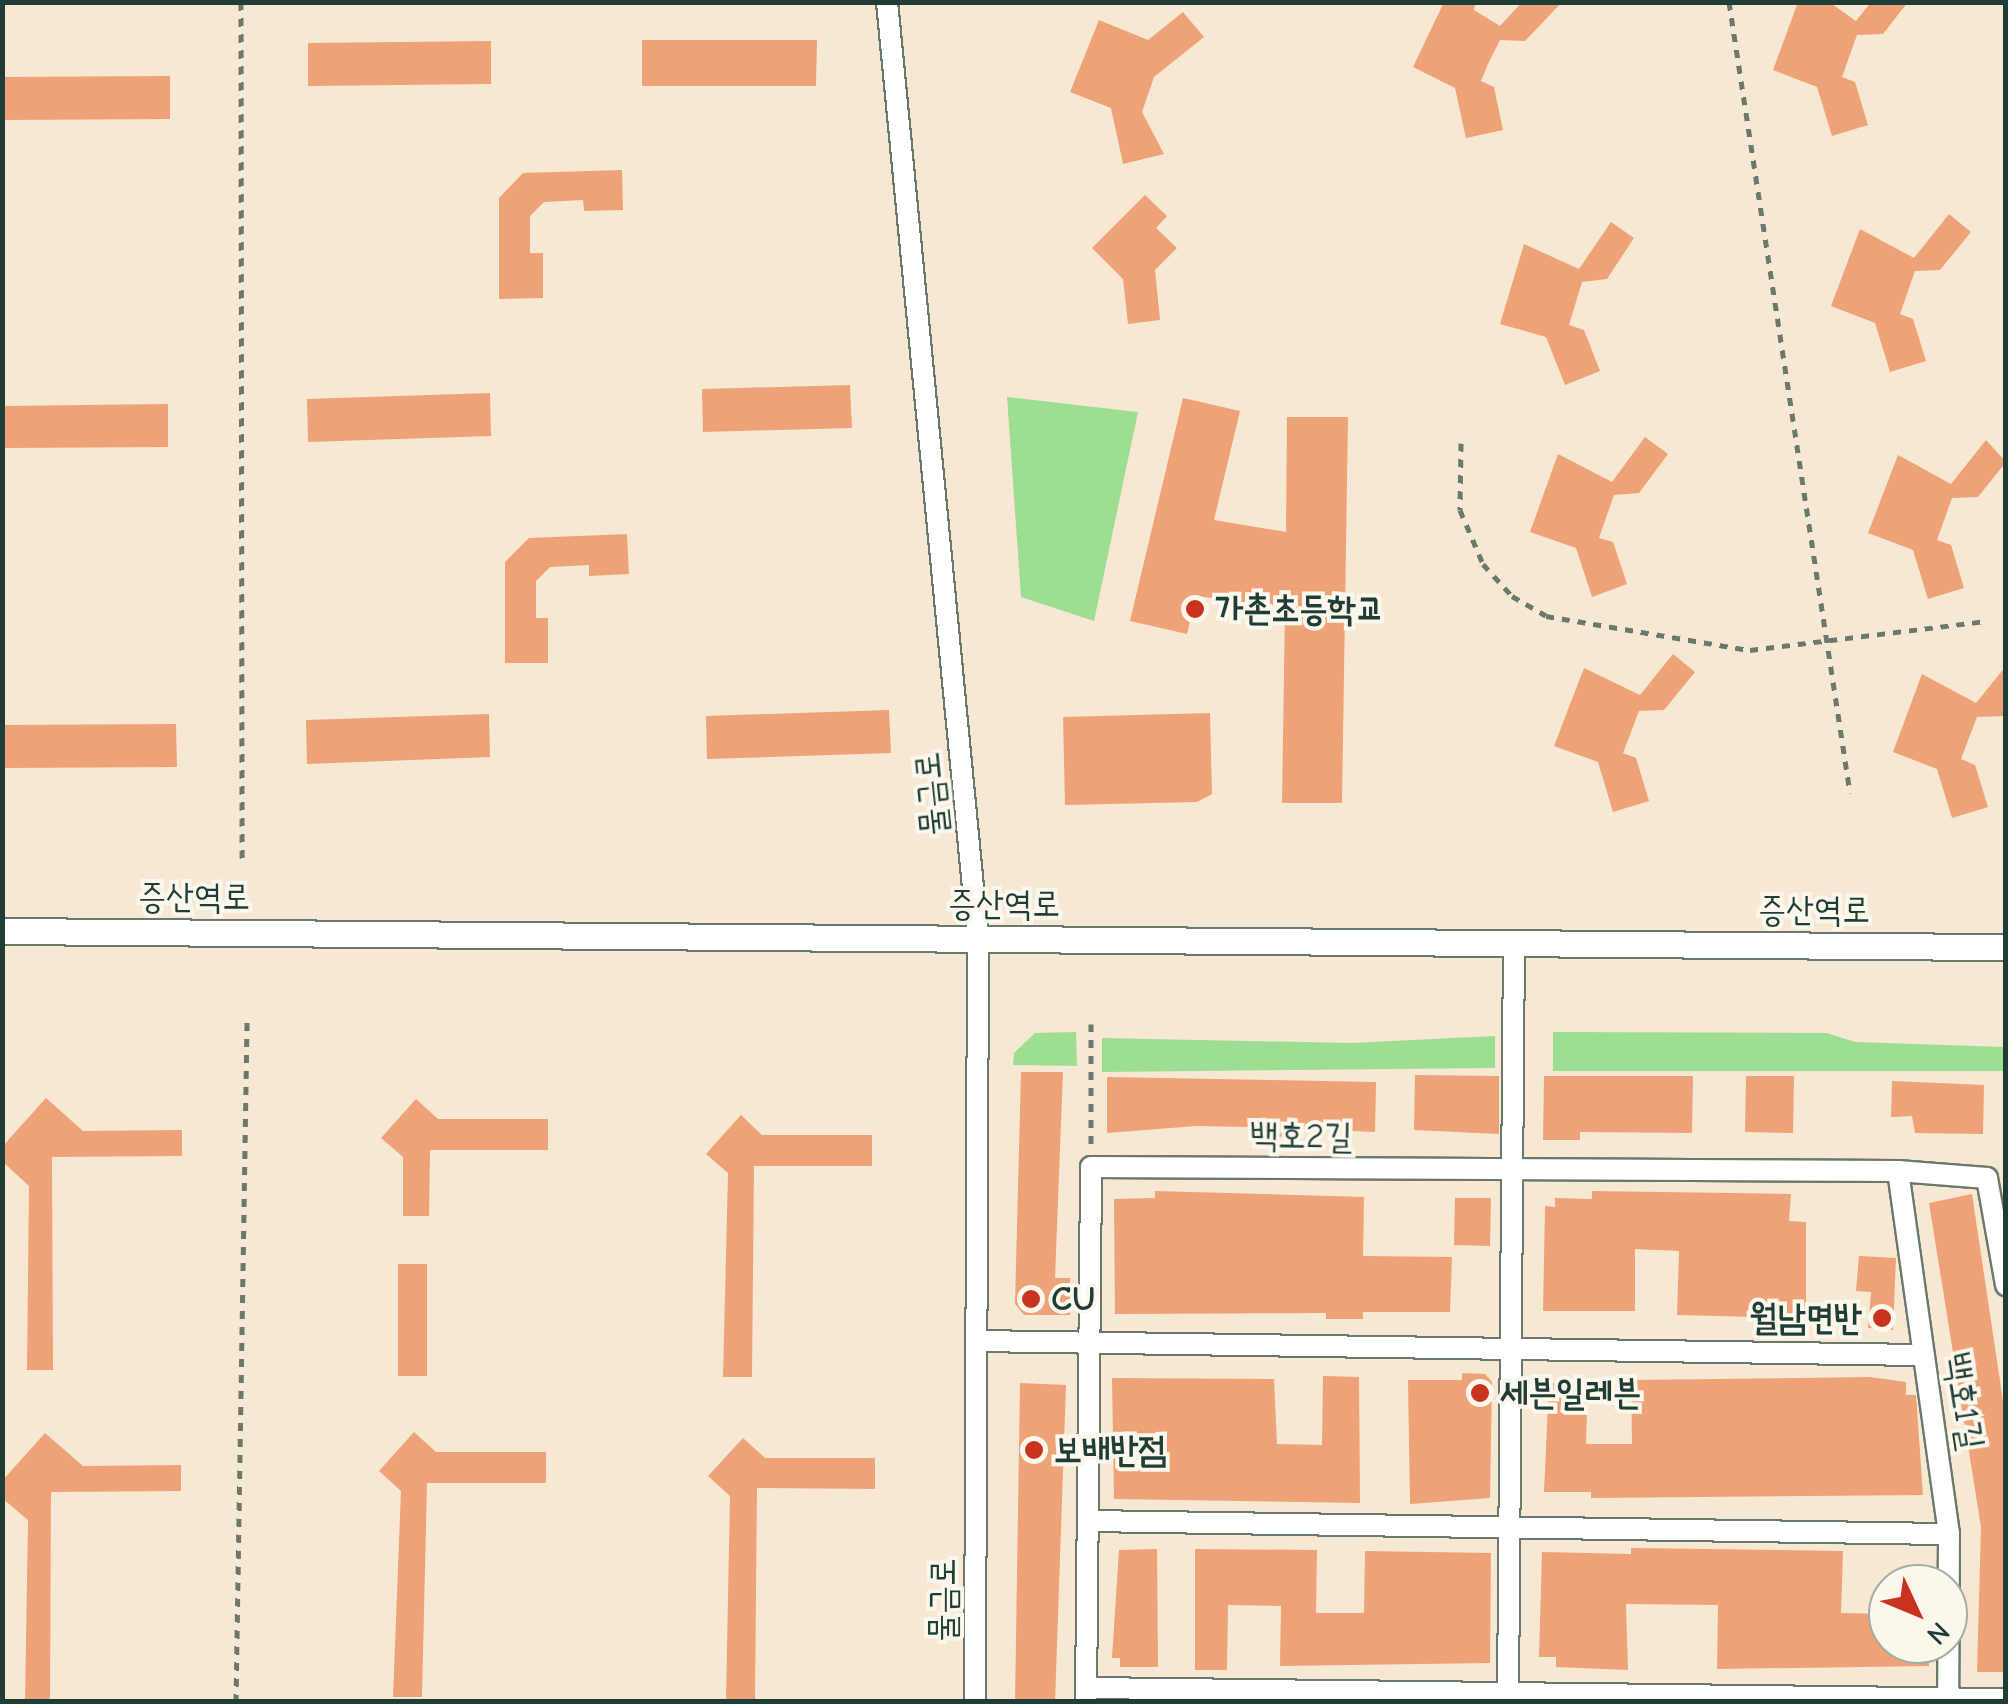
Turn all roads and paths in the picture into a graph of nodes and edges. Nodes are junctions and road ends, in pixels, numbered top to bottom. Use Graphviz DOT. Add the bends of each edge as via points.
graph roads {
  1 [pos="241,2"];
  2 [pos="887,2"];
  3 [pos="1730,2"];
  4 [pos="1460,443"];
  5 [pos="1984,621"];
  6 [pos="1826,637"];
  7 [pos="1850,793"];
  8 [pos="242,864"];
  9 [pos="2,931"];
  10 [pos="978,939"];
  11 [pos="1514,943"];
  12 [pos="2006,947"];
  13 [pos="248,1021"];
  14 [pos="1091,1024"];
  15 [pos="1091,1167"];
  16 [pos="1511,1171"];
  17 [pos="1898,1171"];
  18 [pos="2006,1285"];
  19 [pos="976,1341"];
  20 [pos="1090,1345"];
  21 [pos="1510,1348"];
  22 [pos="1923,1355"];
  23 [pos="1088,1521"];
  24 [pos="1509,1524"];
  25 [pos="1949,1534"];
  26 [pos="1086,1695"];
  27 [pos="1508,1699"];
  28 [pos="2006,1699"];
  29 [pos="1948,1701"];
  30 [pos="236,1702"];
  31 [pos="975,1702"];
  1 -- 8 [label="path"];
  2 -- 10 [label="street, 물금로"];
  3 -- 6 [label="path"];
  4 -- 6 [label="path" via="1460,510 1483,564 1512,596 1546,616 1750,650"];
  5 -- 6 [label="path"];
  6 -- 7 [label="path"];
  9 -- 10 [label="street, 증산역로"];
  10 -- 11 [label="street, 증산역로"];
  10 -- 19 [label="street, 물금로"];
  11 -- 12 [label="street, 증산역로"];
  11 -- 16 [label="street"];
  13 -- 30 [label="path"];
  14 -- 15 [label="path"];
  15 -- 16 [label="street, 백호2길"];
  15 -- 20 [label="street"];
  16 -- 17 [label="street"];
  16 -- 21 [label="street"];
  17 -- 18 [label="street" via="1987,1178"];
  17 -- 22 [label="street, 백호1길"];
  19 -- 20 [label="street"];
  19 -- 31 [label="street, 물금로"];
  20 -- 21 [label="street"];
  20 -- 23 [label="street"];
  21 -- 22 [label="street"];
  21 -- 24 [label="street"];
  22 -- 25 [label="street, 백호1길"];
  23 -- 24 [label="street"];
  23 -- 26 [label="street"];
  24 -- 25 [label="street"];
  24 -- 27 [label="street"];
  25 -- 29 [label="street, 백호1길"];
  26 -- 27 [label="street"];
  27 -- 29 [label="street"];
  28 -- 29 [label="street"];
}
